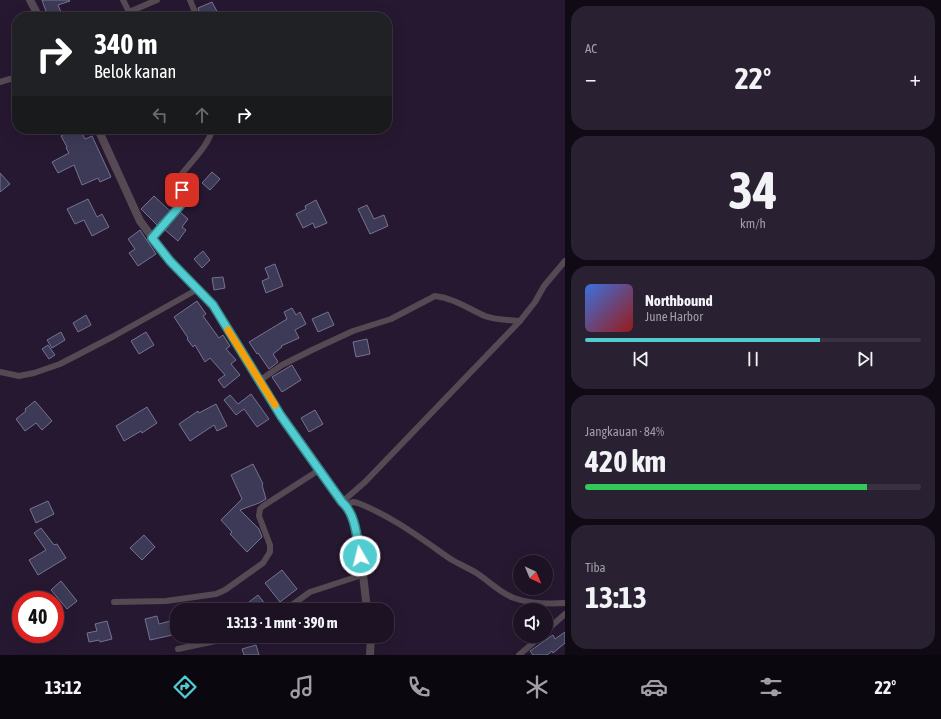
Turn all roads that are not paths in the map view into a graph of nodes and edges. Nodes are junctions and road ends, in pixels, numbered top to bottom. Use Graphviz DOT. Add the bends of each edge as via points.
graph roads {
  1 [pos="30,0"];
  2 [pos="123,0"];
  3 [pos="157,0"];
  4 [pos="190,0"];
  5 [pos="37,12"];
  6 [pos="129,12"];
  7 [pos="195,12"];
  8 [pos="12,78"];
  9 [pos="0,82"];
  10 [pos="100,134"];
  11 [pos="211,134"];
  12 [pos="152,238"];
  13 [pos="565,261"];
  14 [pos="198,289"];
  15 [pos="520,321"];
  16 [pos="0,372"];
  17 [pos="259,381"];
  18 [pos="319,470"];
  19 [pos="344,504"];
  20 [pos="362,576"];
  21 [pos="114,602"];
  22 [pos="295,603"];
  23 [pos="366,603"];
  24 [pos="565,603"];
  25 [pos="565,614"];
  26 [pos="553,625"];
  27 [pos="206,643"];
  28 [pos="371,643"];
  29 [pos="533,643"];
  30 [pos="178,649"];
  31 [pos="370,655"];
  32 [pos="519,655"];
  1 -- 5 [label="street"];
  2 -- 6 [label="street"];
  3 -- 6 [label="street"];
  4 -- 7 [label="street"];
  8 -- 9 [label="street"];
  10 -- 12 [label="street" via="140,221"];
  11 -- 12 [label="street" via="181,175 179,180 182,203"];
  12 -- 14 [label="street" via="170,261"];
  13 -- 15 [label="street"];
  14 -- 16 [label="street" via="60,364 19,376"];
  14 -- 17 [label="street" via="213,305"];
  15 -- 17 [label="street" via="485,316 460,303 435,296 391,319 353,330 282,365"];
  15 -- 19 [label="street"];
  17 -- 18 [label="street"];
  18 -- 19 [label="street"];
  18 -- 21 [label="street" via="260,509 270,552 263,563 225,590 216,594 166,601"];
  19 -- 20 [label="street" via="353,521"];
  19 -- 24 [label="street" via="358,503 398,522 450,559 514,598 535,603"];
  20 -- 22 [label="street" via="310,592"];
  20 -- 23 [label="street"];
  25 -- 26 [label="street"];
  27 -- 30 [label="street"];
  28 -- 31 [label="street"];
  29 -- 32 [label="street"];
}
